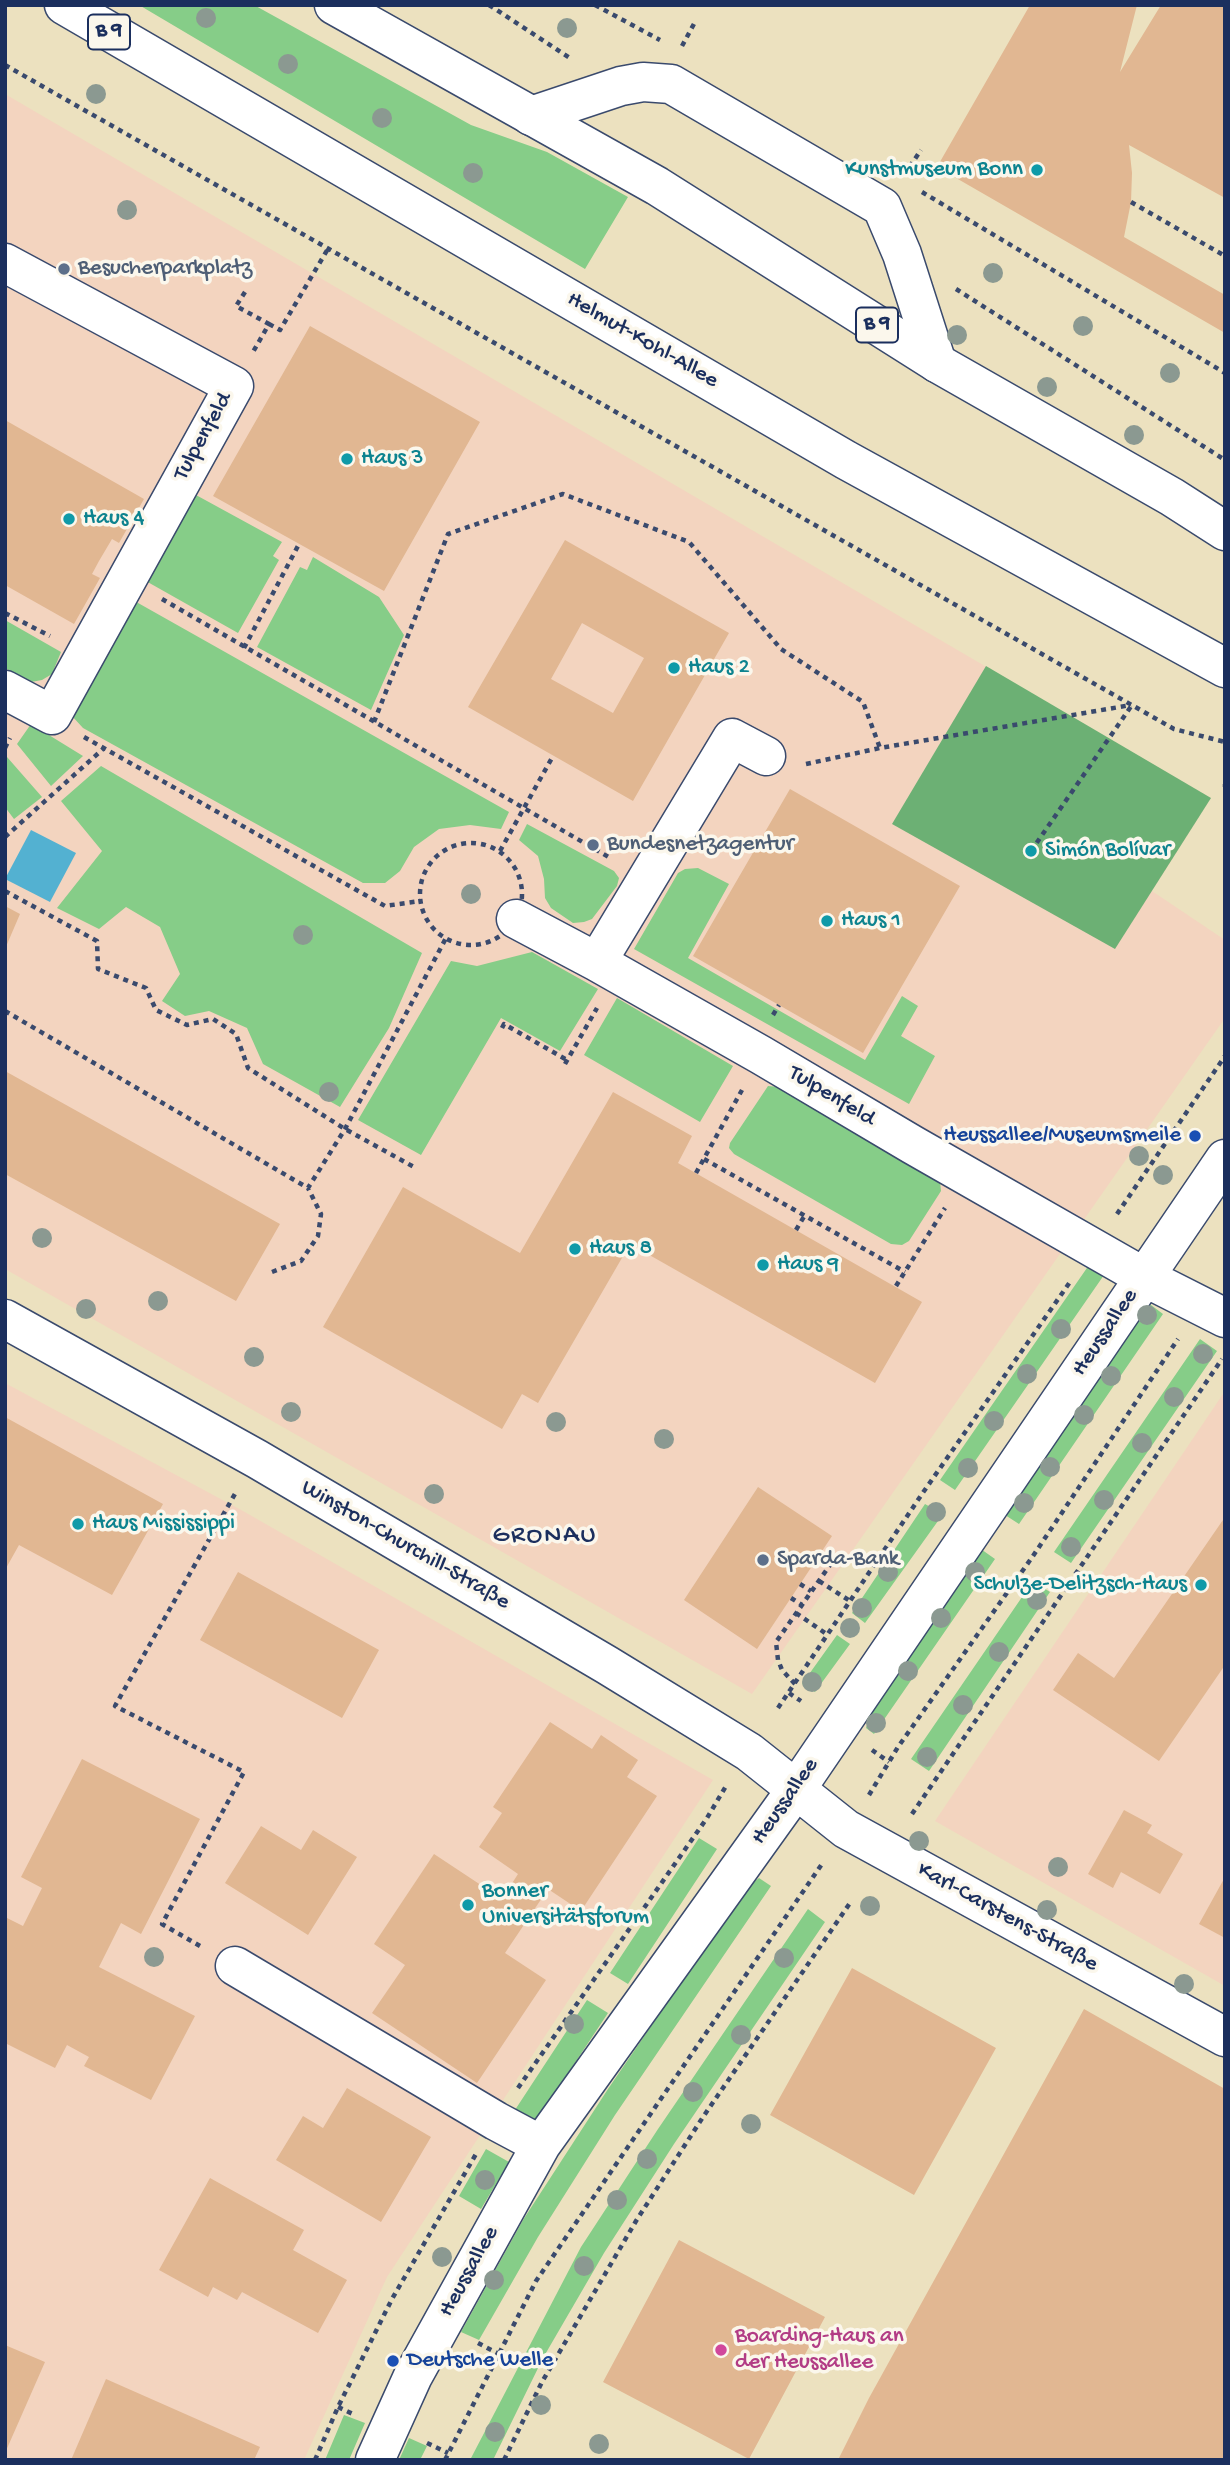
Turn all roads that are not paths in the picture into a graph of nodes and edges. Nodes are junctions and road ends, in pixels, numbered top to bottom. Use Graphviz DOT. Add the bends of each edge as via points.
graph roads {
  1 [pos="64,5"];
  2 [pos="334,5"];
  3 [pos="531,116"];
  4 [pos="5,263"];
  5 [pos="937,363"];
  6 [pos="1225,531"];
  7 [pos="1225,668"];
  8 [pos="5,690"];
  9 [pos="783,761"];
  10 [pos="516,919"];
  11 [pos="607,968"];
  12 [pos="1225,1159"];
  13 [pos="1144,1277"];
  14 [pos="1214,1312"];
  15 [pos="5,1319"];
  16 [pos="797,1788"];
  17 [pos="235,1966"];
  18 [pos="1225,2037"];
  19 [pos="541,2145"];
  20 [pos="375,2460"];
  1 -- 7 [label="street, Helmut-Kohl-Allee / B 9" via="846,460"];
  2 -- 3 [label="street, B 9"];
  3 -- 5 [label="street, B 9" via="657,187"];
  3 -- 5 [label="street" via="621,86 671,84 882,207"];
  4 -- 8 [label="street, Tulpenfeld" via="234,386 52,715"];
  5 -- 6 [label="street, B 9"];
  9 -- 11 [label="street" via="732,738 646,879"];
  10 -- 11 [label="street, Tulpenfeld"];
  11 -- 13 [label="street, Tulpenfeld"];
  12 -- 13 [label="street, Heussallee"];
  13 -- 14 [label="street, Tulpenfeld"];
  13 -- 16 [label="street, Heussallee"];
  15 -- 16 [label="street, Winston-Churchill-Straße" via="257,1459 607,1665 749,1752"];
  16 -- 18 [label="street, Karl-Carstens-Straße" via="846,1829"];
  16 -- 19 [label="street, Heussallee"];
  17 -- 19 [label="street"];
  19 -- 20 [label="street, Heussallee" via="412,2375"];
}
